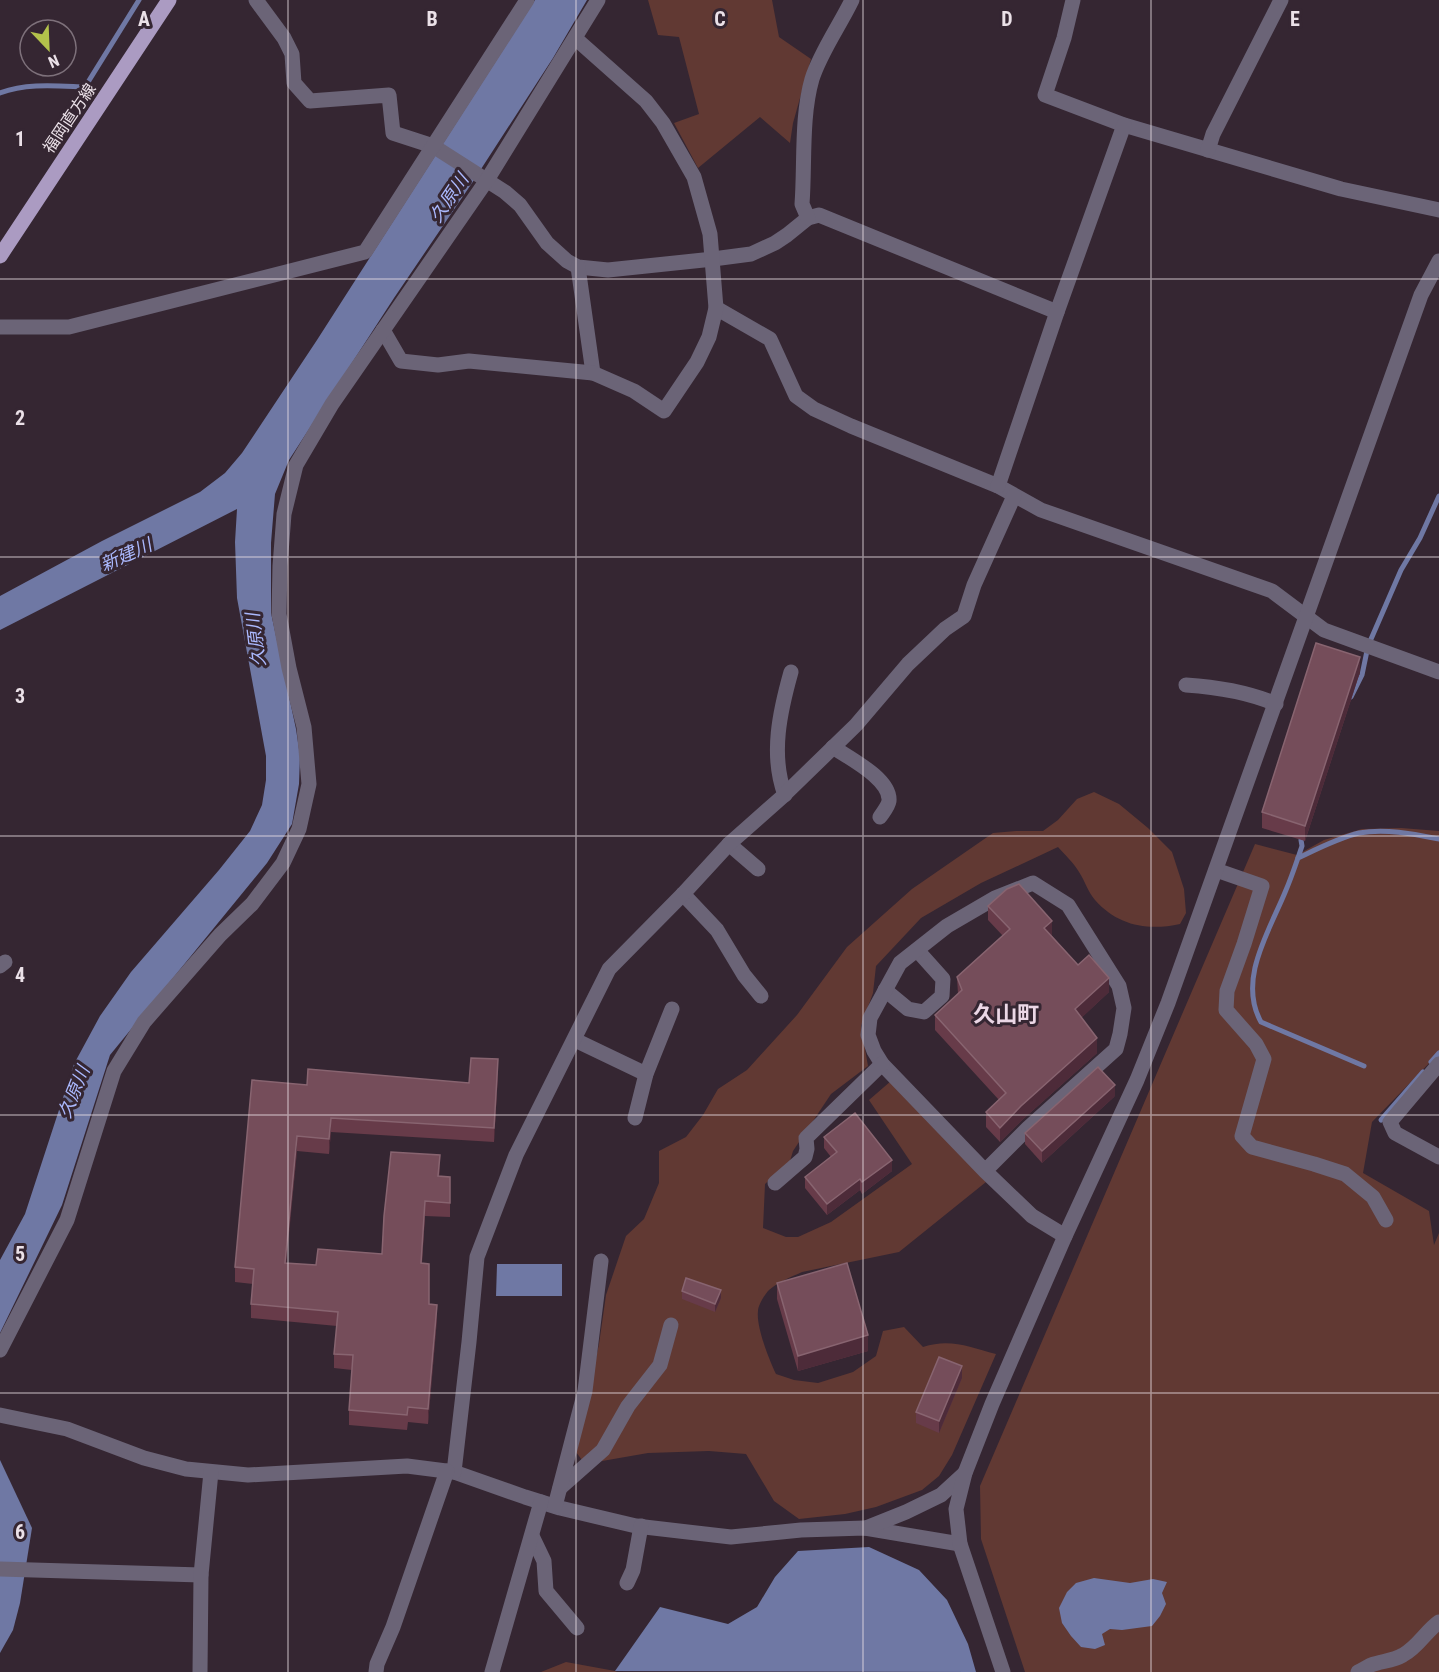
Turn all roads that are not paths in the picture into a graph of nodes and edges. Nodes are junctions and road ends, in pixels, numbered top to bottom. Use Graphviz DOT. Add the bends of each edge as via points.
graph roads {
  1 [pos="169,0"];
  2 [pos="256,0"];
  3 [pos="527,0"];
  4 [pos="598,0"];
  5 [pos="852,0"];
  6 [pos="1073,0"];
  7 [pos="1281,0"];
  8 [pos="575,38"];
  9 [pos="1124,125"];
  10 [pos="433,146"];
  11 [pos="1208,150"];
  12 [pos="487,180"];
  13 [pos="1439,210"];
  14 [pos="808,218"];
  15 [pos="0,256"];
  16 [pos="713,259"];
  17 [pos="1439,261"];
  18 [pos="578,267"];
  19 [pos="716,308"];
  20 [pos="1057,312"];
  21 [pos="0,327"];
  22 [pos="383,330"];
  23 [pos="593,373"];
  24 [pos="999,486"];
  25 [pos="1014,496"];
  26 [pos="1306,618"];
  27 [pos="791,672"];
  28 [pos="1439,672"];
  29 [pos="1186,685"];
  30 [pos="1276,704"];
  31 [pos="833,747"];
  32 [pos="784,795"];
  33 [pos="880,817"];
  34 [pos="729,844"];
  35 [pos="758,869"];
  36 [pos="1216,870"];
  37 [pos="683,894"];
  38 [pos="917,950"];
  39 [pos="885,990"];
  40 [pos="761,996"];
  41 [pos="672,1009"];
  42 [pos="575,1041"];
  43 [pos="882,1064"];
  44 [pos="1439,1064"];
  45 [pos="646,1074"];
  46 [pos="635,1118"];
  47 [pos="1439,1156"];
  48 [pos="985,1172"];
  49 [pos="776,1183"];
  50 [pos="1386,1220"];
  51 [pos="1065,1236"];
  52 [pos="601,1261"];
  53 [pos="671,1324"];
  54 [pos="0,1350"];
  55 [pos="0,1415"];
  56 [pos="451,1471"];
  57 [pos="211,1472"];
  58 [pos="965,1473"];
  59 [pos="560,1488"];
  60 [pos="548,1504"];
  61 [pos="641,1526"];
  62 [pos="865,1528"];
  63 [pos="532,1536"];
  64 [pos="960,1544"];
  65 [pos="0,1569"];
  66 [pos="201,1575"];
  67 [pos="627,1583"];
  68 [pos="1439,1622"];
  69 [pos="577,1628"];
  70 [pos="200,1672"];
  71 [pos="376,1672"];
  72 [pos="492,1672"];
  73 [pos="1003,1672"];
  74 [pos="1358,1672"];
  1 -- 15 [label="main road, 福岡直方線"];
  2 -- 10 [label="street" via="284,38 292,54 294,83 310,102 388,95 393,132"];
  3 -- 10 [label="street"];
  4 -- 8 [label="street"];
  5 -- 14 [label="street" via="820,59 808,98 802,204"];
  6 -- 9 [label="street" via="1045,95"];
  7 -- 11 [label="street"];
  8 -- 12 [label="street"];
  8 -- 16 [label="street" via="646,101 663,123 694,177"];
  9 -- 11 [label="street"];
  9 -- 20 [label="street"];
  10 -- 12 [label="street"];
  10 -- 21 [label="street" via="364,252 69,327"];
  11 -- 13 [label="street" via="1341,189"];
  12 -- 18 [label="street" via="520,205 547,243"];
  12 -- 22 [label="street"];
  14 -- 16 [label="street" via="788,235 751,254"];
  14 -- 20 [label="street" via="819,215"];
  16 -- 18 [label="street" via="608,270"];
  16 -- 19 [label="street"];
  17 -- 26 [label="street" via="1417,306"];
  18 -- 23 [label="street"];
  19 -- 23 [label="street" via="698,362 663,411"];
  19 -- 24 [label="street" via="770,339 796,396 814,409"];
  20 -- 24 [label="street"];
  22 -- 23 [label="street" via="401,361 438,365 469,361"];
  22 -- 54 [label="street" via="296,465 284,514 279,614 304,727 309,784 299,829 283,863 252,904 144,1022 114,1071 67,1220"];
  24 -- 25 [label="street"];
  25 -- 26 [label="street" via="1041,510 1272,591"];
  25 -- 31 [label="street" via="964,616 908,664"];
  26 -- 28 [label="street" via="1324,630"];
  26 -- 30 [label="street"];
  27 -- 32 [label="street" via="778,724 779,774"];
  29 -- 30 [label="street" via="1259,697"];
  30 -- 36 [label="street"];
  31 -- 32 [label="street"];
  31 -- 33 [label="street" via="884,785 889,804"];
  32 -- 34 [label="street"];
  34 -- 35 [label="street"];
  34 -- 37 [label="street"];
  36 -- 50 [label="street" via="1262,886 1227,991 1226,1010 1264,1059 1242,1136 1252,1147 1345,1174 1373,1197"];
  36 -- 51 [label="street" via="1137,1080"];
  37 -- 40 [label="street" via="717,930"];
  37 -- 42 [label="street" via="609,969"];
  38 -- 39 [label="street" via="900,963"];
  38 -- 39 [label="street" via="943,979 942,996 924,1012 908,1009"];
  38 -- 48 [label="street" via="947,926 995,898 1033,883 1068,905 1119,986 1124,1008 1116,1049"];
  39 -- 43 [label="street" via="870,1018 868,1035"];
  41 -- 45 [label="street"];
  42 -- 45 [label="street"];
  42 -- 56 [label="street" via="516,1155 477,1257"];
  43 -- 48 [label="street"];
  43 -- 49 [label="street" via="806,1138 805,1157"];
  44 -- 47 [label="street" via="1390,1122 1395,1133"];
  45 -- 46 [label="street"];
  48 -- 51 [label="street" via="1032,1216"];
  51 -- 58 [label="street"];
  52 -- 59 [label="street" via="585,1391"];
  53 -- 59 [label="street" via="660,1365 628,1406 603,1450"];
  55 -- 57 [label="street" via="67,1429 154,1461"];
  56 -- 57 [label="street" via="407,1466 248,1475"];
  56 -- 60 [label="street"];
  56 -- 71 [label="street"];
  57 -- 66 [label="street"];
  58 -- 62 [label="street" via="940,1495"];
  58 -- 64 [label="street" via="956,1509"];
  59 -- 60 [label="street"];
  60 -- 61 [label="street"];
  60 -- 63 [label="street"];
  61 -- 62 [label="street" via="731,1537"];
  61 -- 67 [label="street"];
  62 -- 64 [label="street"];
  63 -- 69 [label="street" via="544,1561 546,1591"];
  63 -- 72 [label="street"];
  64 -- 73 [label="street"];
  65 -- 66 [label="street"];
  66 -- 70 [label="street"];
  68 -- 74 [label="street" via="1405,1654"];
}
